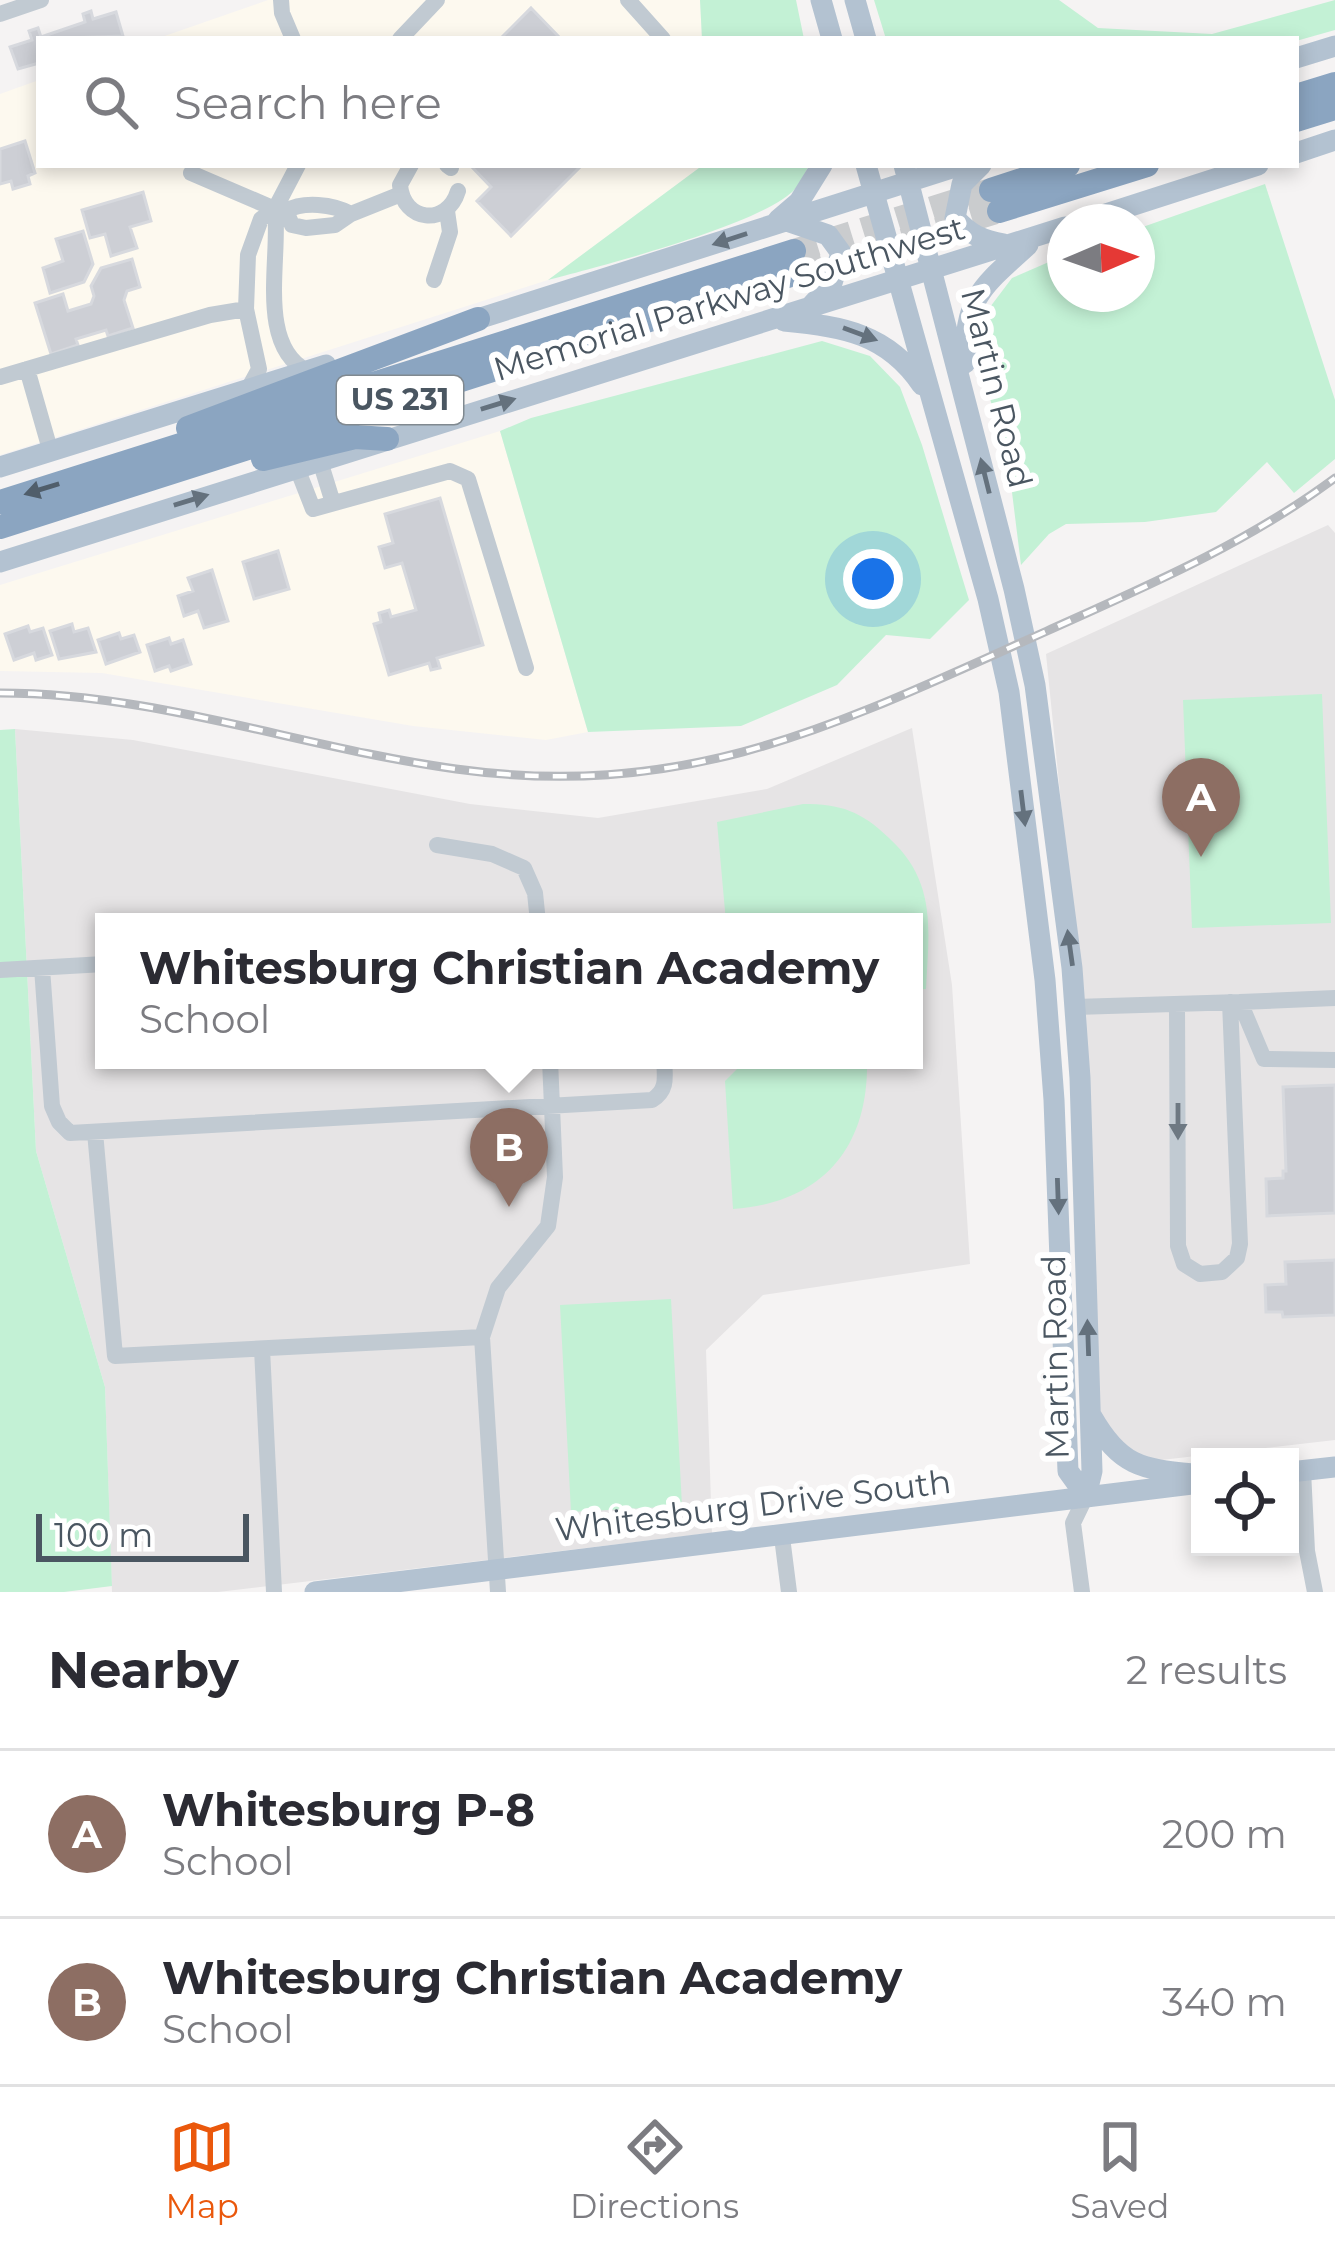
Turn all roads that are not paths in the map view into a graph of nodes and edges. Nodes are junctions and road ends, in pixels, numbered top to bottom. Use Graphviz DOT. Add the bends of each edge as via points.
graph roads {
  1 [pos="41,0"];
  2 [pos="281,0"];
  3 [pos="436,0"];
  4 [pos="628,0"];
  5 [pos="821,0"];
  6 [pos="855,0"];
  7 [pos="0,14"];
  8 [pos="292,36"];
  9 [pos="403,36"];
  10 [pos="660,36"];
  11 [pos="831,36"];
  12 [pos="865,36"];
  13 [pos="1335,46"];
  14 [pos="1299,57"];
  15 [pos="1335,84"];
  16 [pos="1299,95"];
  17 [pos="1335,108"];
  18 [pos="1299,119"];
  19 [pos="1335,140"];
  20 [pos="1299,152"];
  21 [pos="297,168"];
  22 [pos="408,168"];
  23 [pos="820,168"];
  24 [pos="867,168"];
  25 [pos="941,168"];
  26 [pos="978,168"];
  27 [pos="1062,168"];
  28 [pos="1134,168"];
  29 [pos="1249,168"];
  30 [pos="191,173"];
  31 [pos="907,173"];
  32 [pos="458,191"];
  33 [pos="874,191"];
  34 [pos="400,194"];
  35 [pos="1138,204"];
  36 [pos="281,210"];
  37 [pos="447,211"];
  38 [pos="780,223"];
  39 [pos="1047,233"];
  40 [pos="1038,236"];
  41 [pos="1011,245"];
  42 [pos="797,262"];
  43 [pos="932,270"];
  44 [pos="434,280"];
  45 [pos="899,282"];
  46 [pos="810,308"];
  47 [pos="246,309"];
  48 [pos="478,319"];
  49 [pos="765,320"];
  50 [pos="27,369"];
  51 [pos="307,371"];
  52 [pos="0,377"];
  53 [pos="247,391"];
  54 [pos="964,394"];
  55 [pos="930,397"];
  56 [pos="387,439"];
  57 [pos="50,453"];
  58 [pos="320,461"];
  59 [pos="0,467"];
  60 [pos="297,468"];
  61 [pos="99,484"];
  62 [pos="0,502"];
  63 [pos="333,502"];
  64 [pos="0,527"];
  65 [pos="0,562"];
  66 [pos="526,668"];
  67 [pos="436,845"];
  68 [pos="537,913"];
  69 [pos="95,965"];
  70 [pos="42,968"];
  71 [pos="0,970"];
  72 [pos="1335,998"];
  73 [pos="1235,1002"];
  74 [pos="1177,1004"];
  75 [pos="1075,1007"];
  76 [pos="1335,1060"];
  77 [pos="550,1069"];
  78 [pos="664,1069"];
  79 [pos="552,1105"];
  80 [pos="95,1132"];
  81 [pos="482,1337"];
  82 [pos="262,1349"];
  83 [pos="1090,1415"];
  84 [pos="1335,1467"];
  85 [pos="1299,1472"];
  86 [pos="1191,1477"];
  87 [pos="1191,1480"];
  88 [pos="1299,1494"];
  89 [pos="1086,1496"];
  90 [pos="782,1537"];
  91 [pos="496,1581"];
  92 [pos="274,1592"];
  93 [pos="315,1592"];
  94 [pos="789,1592"];
  95 [pos="1082,1592"];
  96 [pos="1315,1592"];
  1 -- 7 [label="street"];
  2 -- 8 [label="street"];
  3 -- 9 [label="street"];
  4 -- 10 [label="street"];
  5 -- 11 [label="main road"];
  6 -- 12 [label="main road"];
  13 -- 14 [label="main road"];
  15 -- 16 [label="highway"];
  17 -- 18 [label="highway"];
  19 -- 20 [label="main road"];
  21 -- 36 [label="street"];
  22 -- 34 [label="street"];
  23 -- 38 [label="main road"];
  24 -- 33 [label="main road, Martin Road"];
  25 -- 31 [label="main road, Memorial Parkway Southwest"];
  26 -- 41 [label="main road" via="962,184 955,218 983,240"];
  27 -- 28 [label="highway, Memorial Parkway Southwest" via="995,201"];
  29 -- 35 [label="main road"];
  30 -- 36 [label="street"];
  31 -- 33 [label="main road, Memorial Parkway Southwest"];
  31 -- 43 [label="main road, Martin Road"];
  32 -- 37 [label="street"];
  33 -- 38 [label="main road, Memorial Parkway Southwest"];
  33 -- 45 [label="main road, Martin Road"];
  34 -- 36 [label="street" via="344,222 307,228 292,225"];
  34 -- 37 [label="street" via="419,215"];
  36 -- 47 [label="street" via="260,219 248,255"];
  36 -- 51 [label="street" via="281,345"];
  37 -- 44 [label="street" via="450,232"];
  38 -- 46 [label="main road" via="828,235 841,253 832,283"];
  38 -- 48 [label="main road, Memorial Parkway Southwest, one-way"];
  39 -- 40 [label="main road, Memorial Parkway Southwest"];
  40 -- 41 [label="main road, Memorial Parkway Southwest"];
  40 -- 54 [label="main road" via="974,299"];
  41 -- 43 [label="main road, Memorial Parkway Southwest"];
  42 -- 61 [label="highway, Memorial Parkway Southwest / US 231"];
  43 -- 45 [label="main road, Memorial Parkway Southwest"];
  43 -- 54 [label="main road, Martin Road"];
  45 -- 46 [label="main road, Memorial Parkway Southwest"];
  45 -- 55 [label="main road, Martin Road"];
  46 -- 49 [label="main road, Memorial Parkway Southwest"];
  47 -- 50 [label="street"];
  47 -- 53 [label="street" via="259,368"];
  48 -- 51 [label="main road, Memorial Parkway Southwest"];
  48 -- 61 [label="highway" via="130,450"];
  49 -- 55 [label="main road, one-way" via="851,329 886,344"];
  56 -- 49 [label="main road, Memorial Parkway Southwest, one-way"];
  50 -- 52 [label="street"];
  50 -- 57 [label="street"];
  51 -- 53 [label="main road, Memorial Parkway Southwest"];
  53 -- 57 [label="main road, Memorial Parkway Southwest"];
  75 -- 54 [label="main road, Martin Road, one-way" via="1035,686"];
  55 -- 89 [label="main road, Martin Road, one-way" via="1009,692 1051,1060 1068,1471"];
  56 -- 58 [label="main road, Memorial Parkway Southwest"];
  56 -- 61 [label="highway" via="355,437 143,494"];
  57 -- 59 [label="main road, Memorial Parkway Southwest"];
  58 -- 60 [label="main road, Memorial Parkway Southwest"];
  58 -- 63 [label="street"];
  60 -- 63 [label="street" via="314,508"];
  65 -- 60 [label="main road, Memorial Parkway Southwest, one-way"];
  61 -- 62 [label="highway, Memorial Parkway Southwest / US 231, one-way"];
  61 -- 64 [label="highway, Memorial Parkway Southwest / US 231"];
  63 -- 66 [label="street" via="450,471 468,479"];
  67 -- 68 [label="street" via="524,868"];
  69 -- 70 [label="street"];
  70 -- 71 [label="street"];
  70 -- 80 [label="street" via="52,1106 70,1133"];
  72 -- 73 [label="street"];
  73 -- 74 [label="street"];
  74 -- 73 [label="street, one-way" via="1178,1246 1184,1264 1200,1274 1222,1272 1240,1244"];
  73 -- 76 [label="street" via="1264,1059"];
  74 -- 75 [label="street"];
  83 -- 75 [label="main road, Martin Road, one-way"];
  77 -- 79 [label="street"];
  78 -- 79 [label="street" via="662,1094 652,1100"];
  79 -- 80 [label="street"];
  79 -- 81 [label="street" via="548,1226 498,1288"];
  80 -- 82 [label="street" via="116,1356"];
  81 -- 82 [label="street"];
  81 -- 91 [label="street"];
  82 -- 92 [label="street"];
  83 -- 86 [label="main road" via="1117,1454"];
  83 -- 89 [label="main road, Martin Road"];
  84 -- 85 [label="main road"];
  87 -- 89 [label="main road, Whitesburg Drive South"];
  88 -- 96 [label="street"];
  89 -- 90 [label="main road, Whitesburg Drive South"];
  89 -- 95 [label="street" via="1073,1522"];
  90 -- 91 [label="main road, Whitesburg Drive South"];
  90 -- 94 [label="street"];
  91 -- 93 [label="main road, Whitesburg Drive South"];
}
